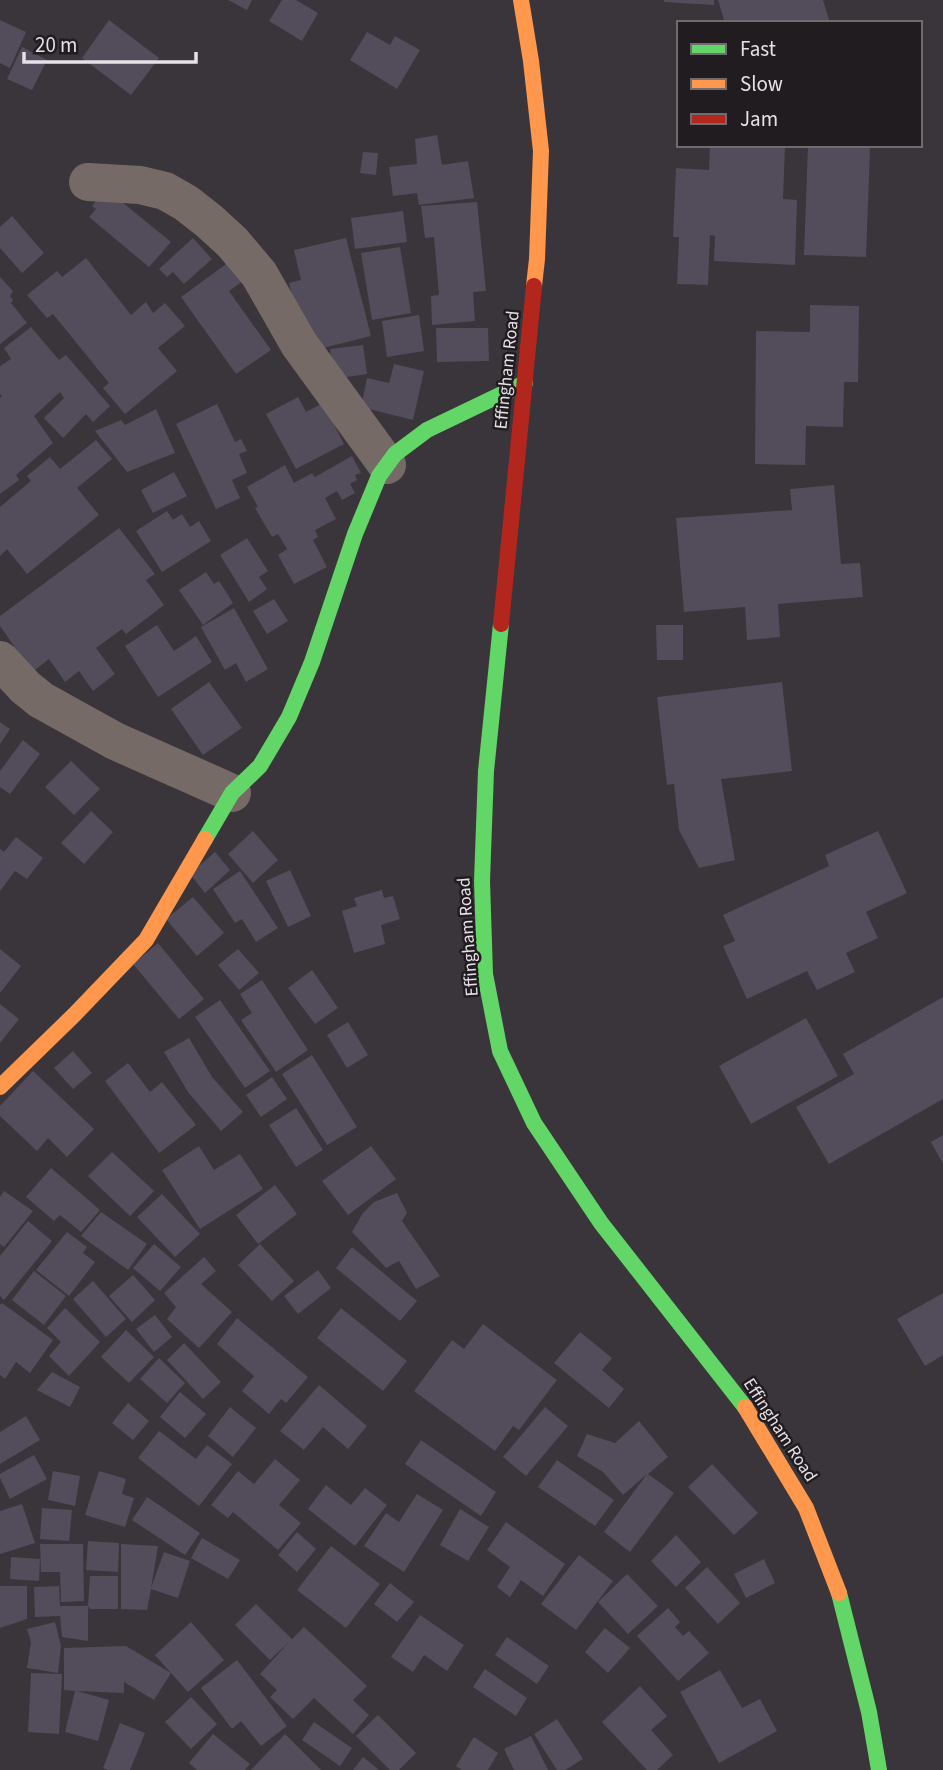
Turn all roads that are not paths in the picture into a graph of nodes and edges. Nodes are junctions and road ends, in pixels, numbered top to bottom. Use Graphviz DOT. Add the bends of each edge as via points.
graph roads {
  1 [pos="521,0"];
  2 [pos="88,182"];
  3 [pos="525,383"];
  4 [pos="387,465"];
  5 [pos="0,660"];
  6 [pos="232,793"];
  7 [pos="0,1087"];
  8 [pos="879,1770"];
  1 -- 3 [label="street, Effingham Road" via="541,151"];
  2 -- 4 [label="street" via="165,191 224,235 258,274 299,344"];
  3 -- 4 [label="street" via="427,430"];
  3 -- 8 [label="street, Effingham Road" via="486,771 485,974 500,1051 534,1123 593,1212 750,1413 806,1508 842,1601"];
  4 -- 6 [label="street" via="355,534 289,717 260,766"];
  5 -- 6 [label="street" via="41,700 115,741"];
  6 -- 7 [label="street" via="146,940"];
}
